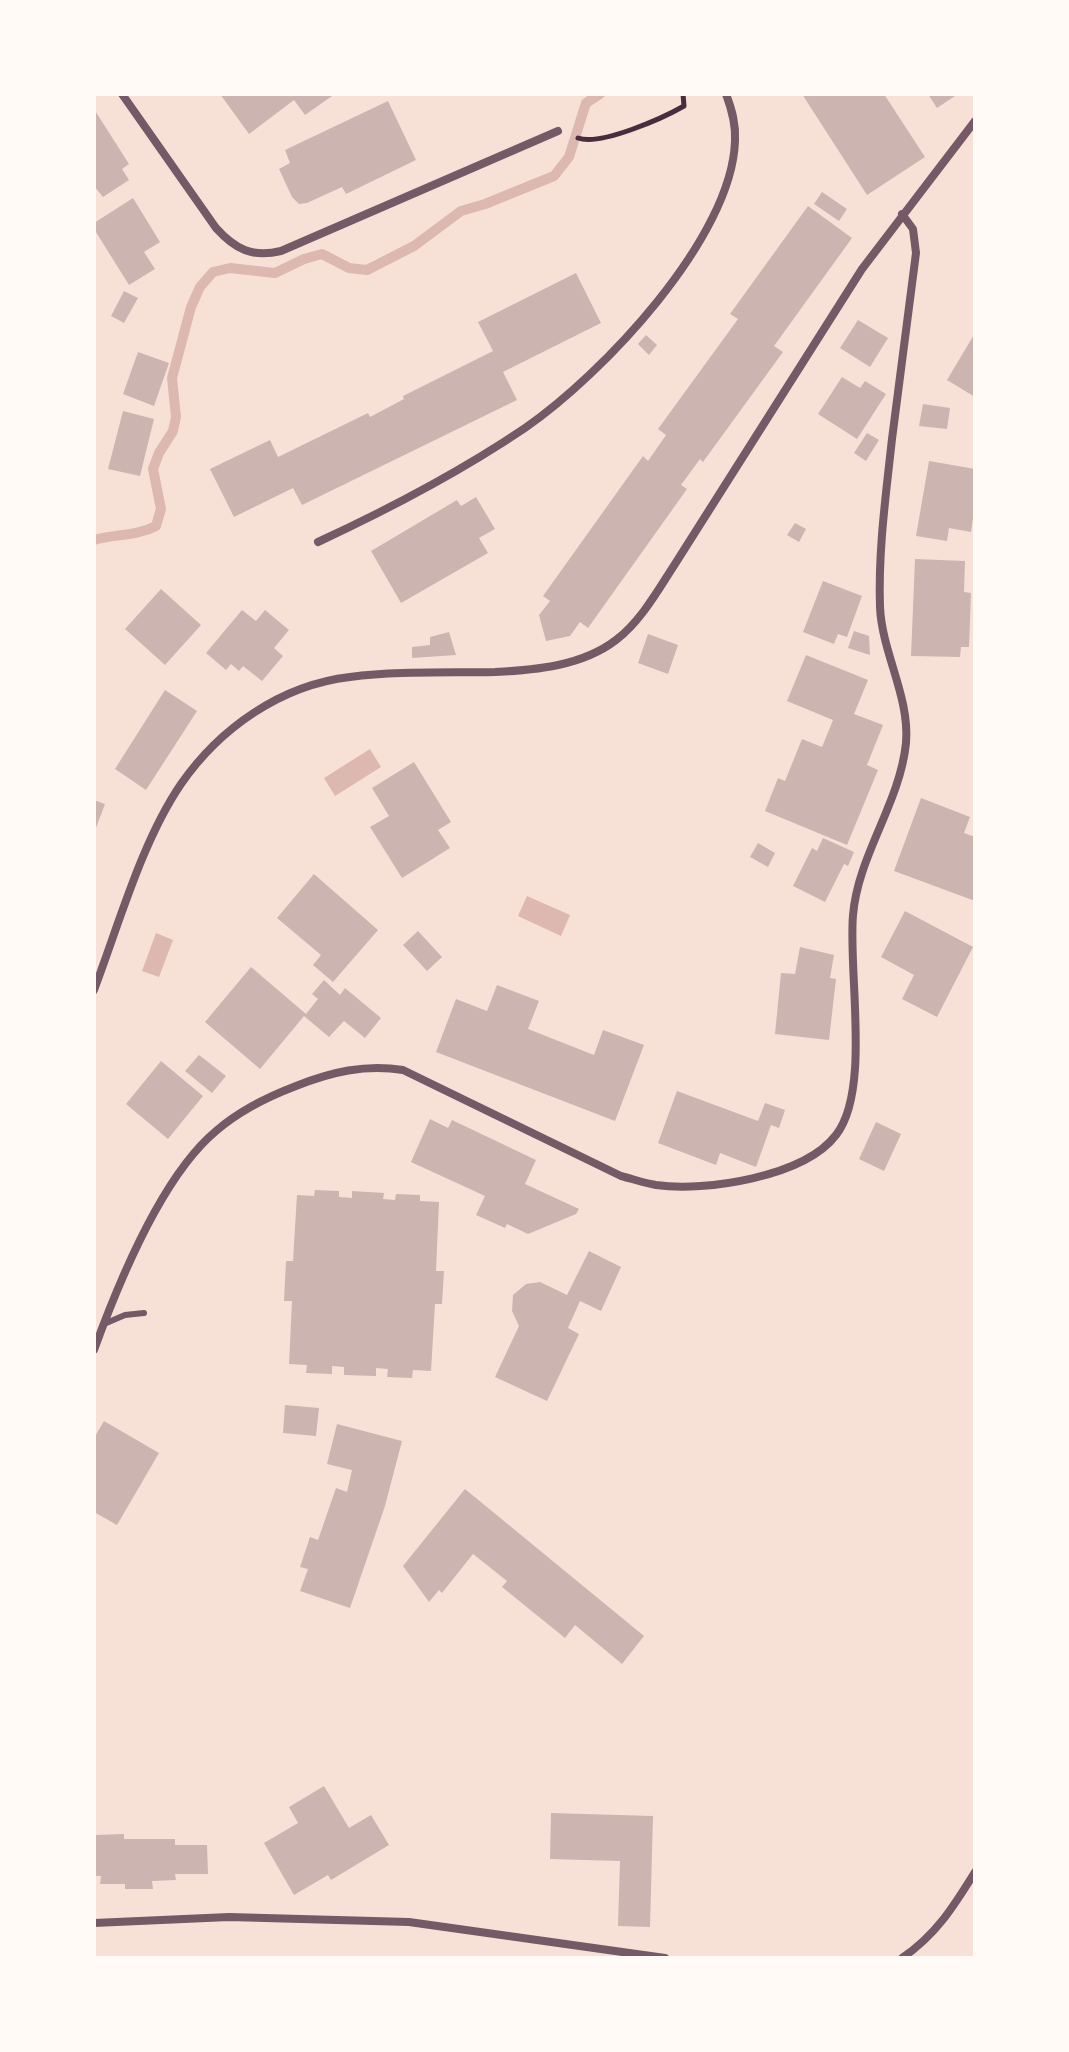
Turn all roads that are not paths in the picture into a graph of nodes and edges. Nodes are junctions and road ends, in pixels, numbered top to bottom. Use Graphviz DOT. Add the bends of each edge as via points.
graph roads {
  1 [pos="122,94"];
  2 [pos="726,94"];
  3 [pos="975,121"];
  4 [pos="558,131"];
  5 [pos="902,214"];
  6 [pos="318,542"];
  7 [pos="94,990"];
  8 [pos="144,1313"];
  9 [pos="104,1324"];
  10 [pos="94,1350"];
  11 [pos="975,1872"];
  12 [pos="94,1923"];
  13 [pos="665,1958"];
  14 [pos="902,1958"];
  1 -- 4 [label="street" via="216,228 247,253 264,255"];
  2 -- 6 [label="street" via="734,114 735,142 730,175 716,209 660,297 609,358 527,426 485,453 390,509"];
  3 -- 5 [label="street"];
  5 -- 7 [label="street" via="645,610 616,640 586,657 551,667 349,677 310,685 245,718 181,784 150,842"];
  5 -- 9 [label="street" via="913,229 916,253 885,495 880,611 906,738 903,768 853,909 854,1077 848,1113 836,1136 811,1156 775,1173 735,1183 657,1185 621,1176 403,1070 346,1070 278,1093 213,1133 159,1204"];
  8 -- 9 [label="lane"];
  9 -- 10 [label="street"];
  11 -- 14 [label="street" via="938,1929"];
  12 -- 13 [label="street" via="229,1917 409,1922"];
}
